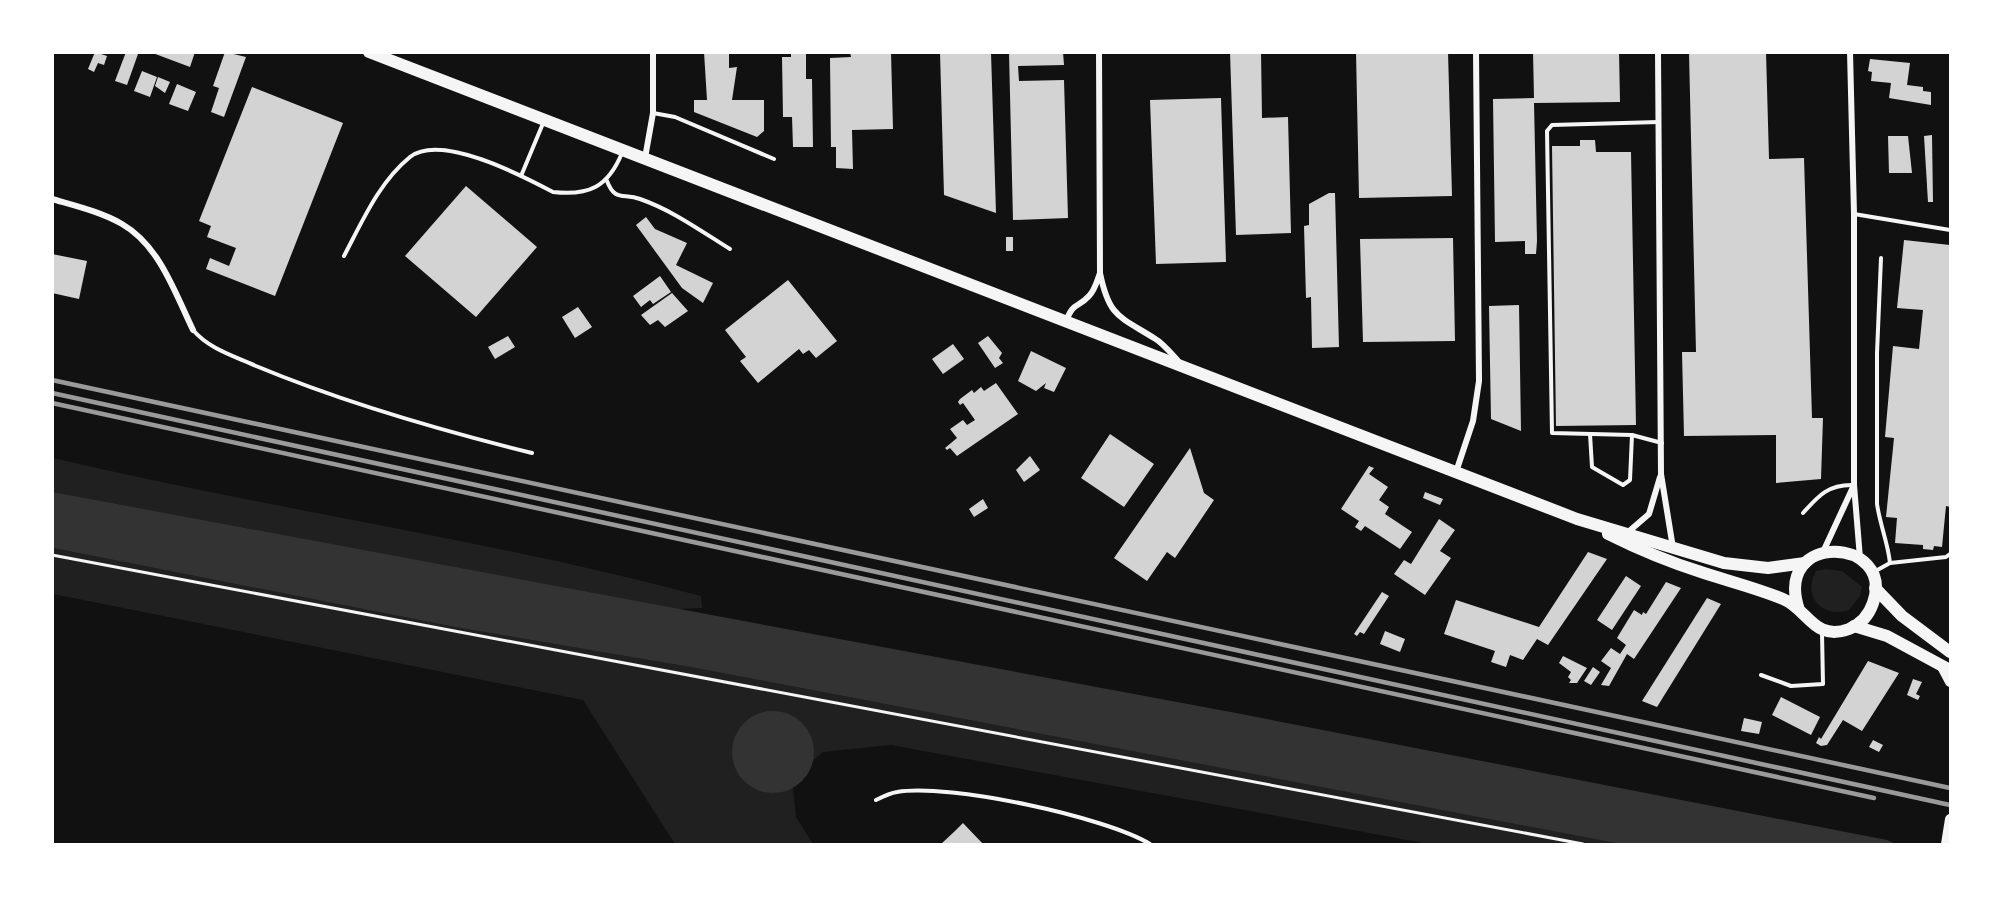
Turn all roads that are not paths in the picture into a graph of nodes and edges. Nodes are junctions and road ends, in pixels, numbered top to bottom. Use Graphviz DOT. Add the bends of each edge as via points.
graph roads {
  1 [pos="369,52"];
  2 [pos="653,52"];
  3 [pos="1099,52"];
  4 [pos="1476,52"];
  5 [pos="1658,52"];
  6 [pos="1850,52"];
  7 [pos="653,113"];
  8 [pos="544,120"];
  9 [pos="1659,122"];
  10 [pos="623,150"];
  11 [pos="645,158"];
  12 [pos="774,159"];
  13 [pos="521,176"];
  14 [pos="607,181"];
  15 [pos="52,199"];
  16 [pos="1854,214"];
  17 [pos="1950,230"];
  18 [pos="730,249"];
  19 [pos="344,256"];
  20 [pos="1881,258"];
  21 [pos="1100,273"];
  22 [pos="1066,322"];
  23 [pos="193,330"];
  24 [pos="1185,368"];
  25 [pos="1590,434"];
  26 [pos="1632,435"];
  27 [pos="1663,443"];
  28 [pos="532,453"];
  29 [pos="1455,474"];
  30 [pos="1662,474"];
  31 [pos="1854,484"];
  32 [pos="1803,513"];
  33 [pos="1577,519"];
  34 [pos="1627,534"];
  35 [pos="1672,548"];
  36 [pos="1823,552"];
  37 [pos="1950,554"];
  38 [pos="1860,558"];
  39 [pos="1890,563"];
  40 [pos="1804,564"];
  41 [pos="1871,573"];
  42 [pos="1875,588"];
  43 [pos="1798,610"];
  44 [pos="1854,626"];
  45 [pos="1822,630"];
  46 [pos="1950,652"];
  47 [pos="1946,668"];
  48 [pos="1761,675"];
  49 [pos="1950,682"];
  50 [pos="876,800"];
  51 [pos="1950,819"];
  52 [pos="1150,844"];
  53 [pos="1946,844"];
  1 -- 8 [label="main road"];
  2 -- 7 [label="street"];
  3 -- 21 [label="street"];
  4 -- 29 [label="street" via="1479,381 1473,421"];
  5 -- 9 [label="street"];
  6 -- 16 [label="street"];
  7 -- 11 [label="street"];
  7 -- 12 [label="lane" via="675,117"];
  8 -- 10 [label="main road"];
  8 -- 13 [label="lane"];
  9 -- 25 [label="lane" via="1552,125 1547,131 1552,433"];
  9 -- 27 [label="street"];
  10 -- 11 [label="main road"];
  10 -- 14 [label="lane"];
  11 -- 22 [label="main road"];
  13 -- 14 [label="lane" via="553,192 568,194"];
  13 -- 19 [label="lane" via="465,153 443,150 411,156 382,188"];
  14 -- 18 [label="lane" via="611,192 618,196 639,199"];
  15 -- 23 [label="street" via="100,213 146,242"];
  16 -- 17 [label="lane"];
  16 -- 31 [label="street"];
  20 -- 39 [label="lane" via="1877,504"];
  21 -- 22 [label="street" via="1087,298 1072,306"];
  21 -- 24 [label="street" via="1108,304 1131,326 1156,339"];
  22 -- 24 [label="main road"];
  23 -- 28 [label="lane" via="217,349 285,378 441,430"];
  24 -- 29 [label="main road"];
  25 -- 26 [label="lane"];
  25 -- 26 [label="lane" via="1592,467 1623,485 1630,480"];
  26 -- 27 [label="lane"];
  27 -- 30 [label="street"];
  29 -- 33 [label="main road"];
  30 -- 34 [label="street" via="1649,514"];
  30 -- 35 [label="street"];
  31 -- 32 [label="lane" via="1823,490"];
  31 -- 36 [label="street"];
  31 -- 38 [label="street"];
  33 -- 34 [label="main road"];
  33 -- 43 [label="main road" via="1698,572 1786,600"];
  34 -- 35 [label="main road"];
  35 -- 40 [label="main road" via="1724,563 1768,568"];
  36 -- 38 [label="main road" via="1848,552"];
  36 -- 40 [label="main road"];
  37 -- 39 [label="lane"];
  38 -- 41 [label="main road"];
  39 -- 41 [label="lane"];
  40 -- 43 [label="main road" via="1794,586"];
  41 -- 42 [label="main road"];
  42 -- 44 [label="main road" via="1870,610"];
  42 -- 46 [label="main road" via="1902,616"];
  43 -- 45 [label="main road"];
  44 -- 45 [label="main road"];
  44 -- 47 [label="main road" via="1887,636"];
  45 -- 48 [label="lane" via="1823,684 1791,686"];
  47 -- 49 [label="main road"];
  50 -- 52 [label="lane" via="896,792 937,791 1010,802 1067,813"];
  51 -- 53 [label="main road"];
}
